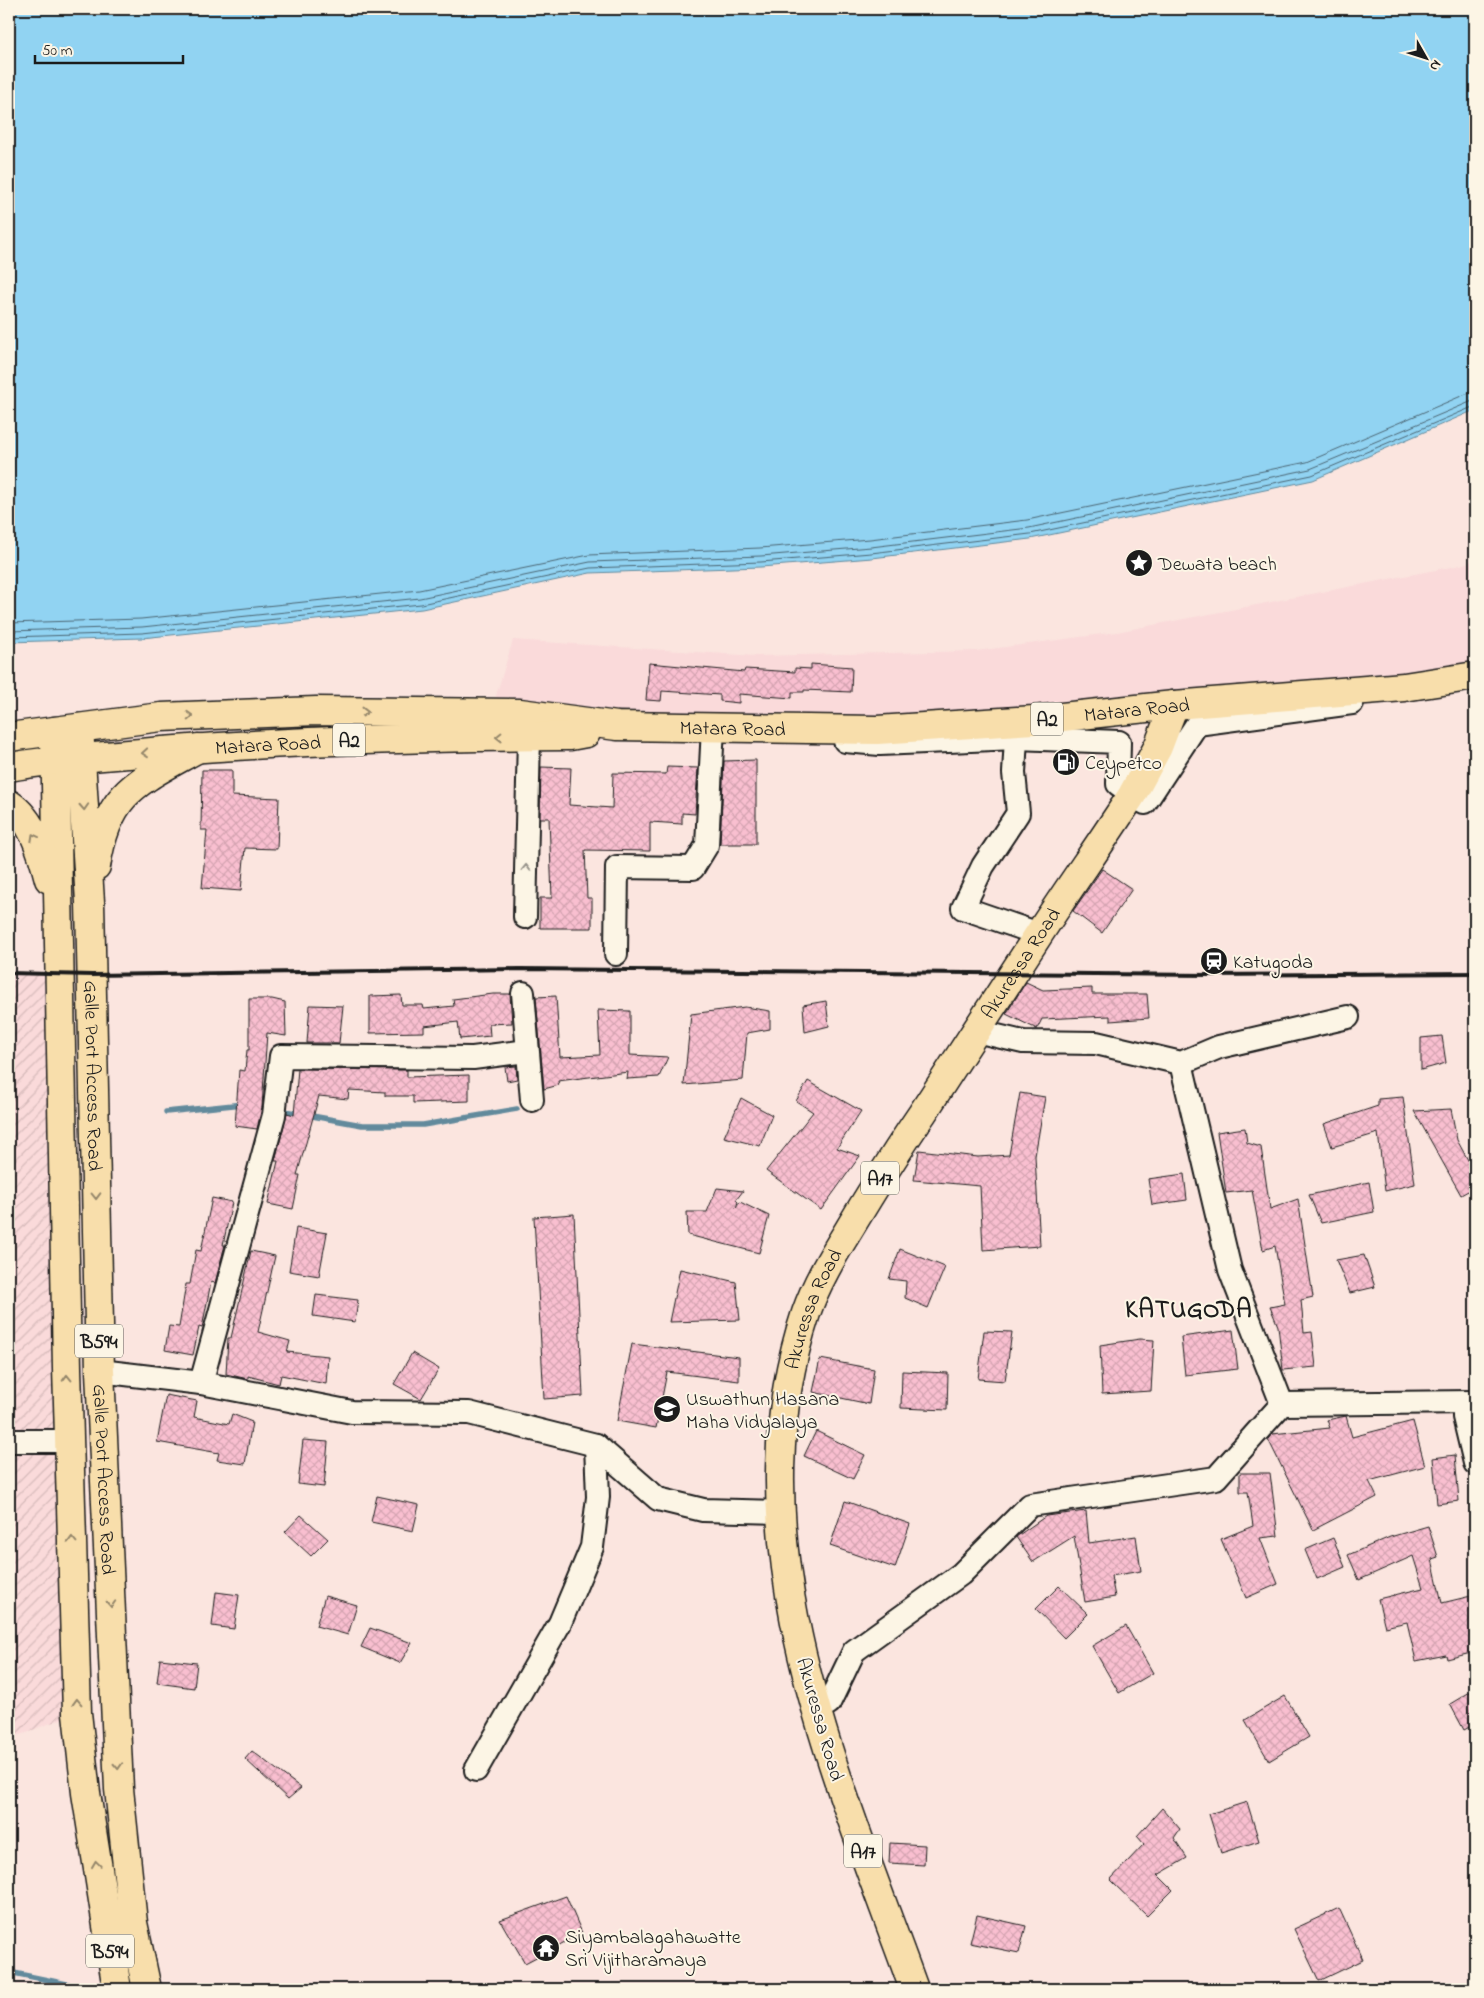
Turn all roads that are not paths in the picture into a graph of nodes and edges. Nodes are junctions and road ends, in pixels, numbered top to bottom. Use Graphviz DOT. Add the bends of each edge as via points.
graph roads {
  1 [pos="1475,676"];
  2 [pos="1404,688"];
  3 [pos="1174,705"];
  4 [pos="617,726"];
  5 [pos="712,727"];
  6 [pos="66,730"];
  7 [pos="529,736"];
  8 [pos="9,737"];
  9 [pos="1016,738"];
  10 [pos="198,748"];
  11 [pos="68,759"];
  12 [pos="9,766"];
  13 [pos="1132,795"];
  14 [pos="9,804"];
  15 [pos="90,902"];
  16 [pos="59,916"];
  17 [pos="525,917"];
  18 [pos="1039,934"];
  19 [pos="616,954"];
  20 [pos="523,993"];
  21 [pos="1348,1017"];
  22 [pos="976,1031"];
  23 [pos="527,1052"];
  24 [pos="1182,1063"];
  25 [pos="532,1100"];
  26 [pos="100,1371"];
  27 [pos="201,1383"];
  28 [pos="1470,1403"];
  29 [pos="1282,1404"];
  30 [pos="9,1441"];
  31 [pos="69,1441"];
  32 [pos="596,1445"];
  33 [pos="1475,1463"];
  34 [pos="780,1512"];
  35 [pos="816,1711"];
  36 [pos="476,1770"];
  37 [pos="116,1989"];
  38 [pos="147,1989"];
  39 [pos="914,1989"];
  1 -- 2 [label="main road, Matara Road / A2"];
  2 -- 3 [label="main road, Matara Road / A2"];
  2 -- 13 [label="street" via="1399,697 1197,724 1145,803"];
  3 -- 5 [label="main road, Matara Road / A2" via="1034,720 877,730"];
  3 -- 13 [label="main road, Akuressa Road / A17" via="1158,747"];
  4 -- 5 [label="main road, Matara Road / A2"];
  6 -- 4 [label="main road, Matara Road / A2, one-way" via="161,718 316,712 520,713"];
  4 -- 7 [label="main road, Matara Road / A2" via="570,736"];
  5 -- 9 [label="street" via="880,744"];
  5 -- 19 [label="street" via="707,846 693,868 617,867"];
  6 -- 8 [label="main road, Matara Road / A2"];
  6 -- 11 [label="main road"];
  7 -- 10 [label="main road, Matara Road / A2, one-way" via="369,739"];
  17 -- 7 [label="street, one-way"];
  9 -- 13 [label="street" via="1118,742 1118,784"];
  9 -- 18 [label="street" via="1014,772 1018,813 983,866 963,908"];
  10 -- 11 [label="main road, Matara Road / A2, one-way"];
  10 -- 15 [label="main road" via="134,787 114,806 100,841"];
  11 -- 12 [label="main road, Matara Road / A2"];
  11 -- 15 [label="main road, Galle Port Access Road / B594, one-way"];
  11 -- 16 [label="main road, Galle Port Access Road / B594"];
  13 -- 18 [label="main road, Akuressa Road / A17"];
  16 -- 14 [label="main road, one-way" via="42,850 23,816"];
  15 -- 26 [label="main road, Galle Port Access Road / B594, one-way"];
  31 -- 16 [label="main road, Galle Port Access Road / B594, one-way"];
  18 -- 22 [label="main road, Akuressa Road / A17"];
  20 -- 23 [label="street"];
  21 -- 24 [label="street" via="1219,1047"];
  22 -- 24 [label="street" via="1023,1042 1096,1043"];
  22 -- 34 [label="main road, Akuressa Road / A17" via="877,1182 806,1312 782,1427"];
  23 -- 25 [label="street"];
  23 -- 27 [label="street" via="473,1058 280,1056 274,1115"];
  24 -- 29 [label="street" via="1230,1270"];
  26 -- 27 [label="street"];
  26 -- 38 [label="main road, Galle Port Access Road / B594, one-way" via="119,1789 133,1922"];
  27 -- 32 [label="street" via="352,1412 469,1413"];
  28 -- 29 [label="street"];
  28 -- 33 [label="street" via="1464,1417"];
  29 -- 35 [label="street" via="1216,1478 1030,1505 961,1574 854,1650 829,1703"];
  30 -- 31 [label="street"];
  37 -- 31 [label="main road, Galle Port Access Road / B594, one-way" via="77,1713"];
  32 -- 34 [label="street" via="658,1498 702,1510"];
  32 -- 36 [label="street" via="598,1496 592,1547 560,1623"];
  34 -- 35 [label="main road, Akuressa Road / A17" via="795,1622"];
  35 -- 39 [label="main road, Akuressa Road / A17"];
}
